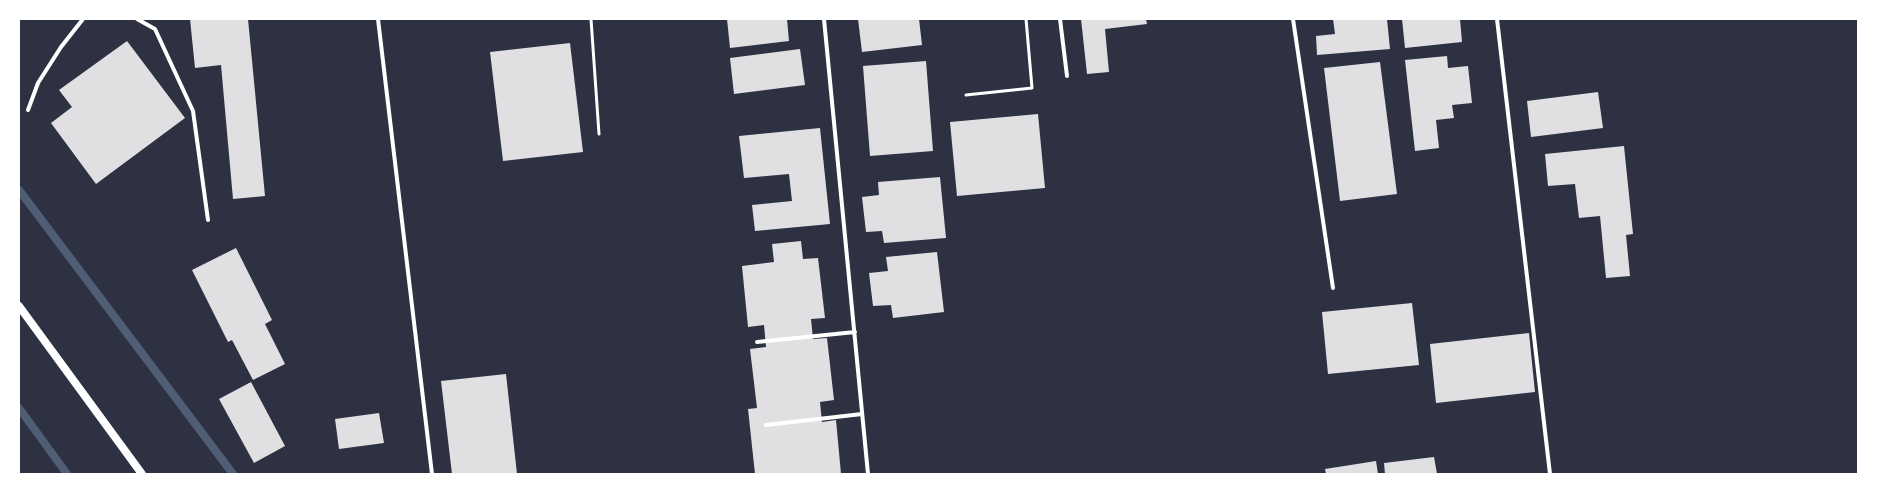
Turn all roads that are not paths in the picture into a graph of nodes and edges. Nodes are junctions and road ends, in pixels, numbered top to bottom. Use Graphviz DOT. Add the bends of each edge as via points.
graph roads {
  1 [pos="83,19"];
  2 [pos="137,19"];
  3 [pos="378,19"];
  4 [pos="591,19"];
  5 [pos="824,19"];
  6 [pos="1026,19"];
  7 [pos="1060,19"];
  8 [pos="1293,19"];
  9 [pos="1497,19"];
  10 [pos="1067,76"];
  11 [pos="966,95"];
  12 [pos="28,110"];
  13 [pos="599,134"];
  14 [pos="208,220"];
  15 [pos="1333,288"];
  16 [pos="19,306"];
  17 [pos="855,332"];
  18 [pos="757,342"];
  19 [pos="862,414"];
  20 [pos="766,425"];
  21 [pos="142,474"];
  22 [pos="432,474"];
  23 [pos="868,474"];
  24 [pos="1550,474"];
  1 -- 12 [label="street" via="60,47 38,83"];
  2 -- 14 [label="street" via="155,29 193,110"];
  3 -- 22 [label="street"];
  4 -- 13 [label="lane"];
  5 -- 17 [label="street"];
  6 -- 11 [label="lane" via="1032,88"];
  7 -- 10 [label="street"];
  8 -- 15 [label="street"];
  9 -- 24 [label="street"];
  16 -- 21 [label="main road"];
  17 -- 18 [label="street"];
  17 -- 19 [label="street"];
  19 -- 20 [label="street"];
  19 -- 23 [label="street"];
}
